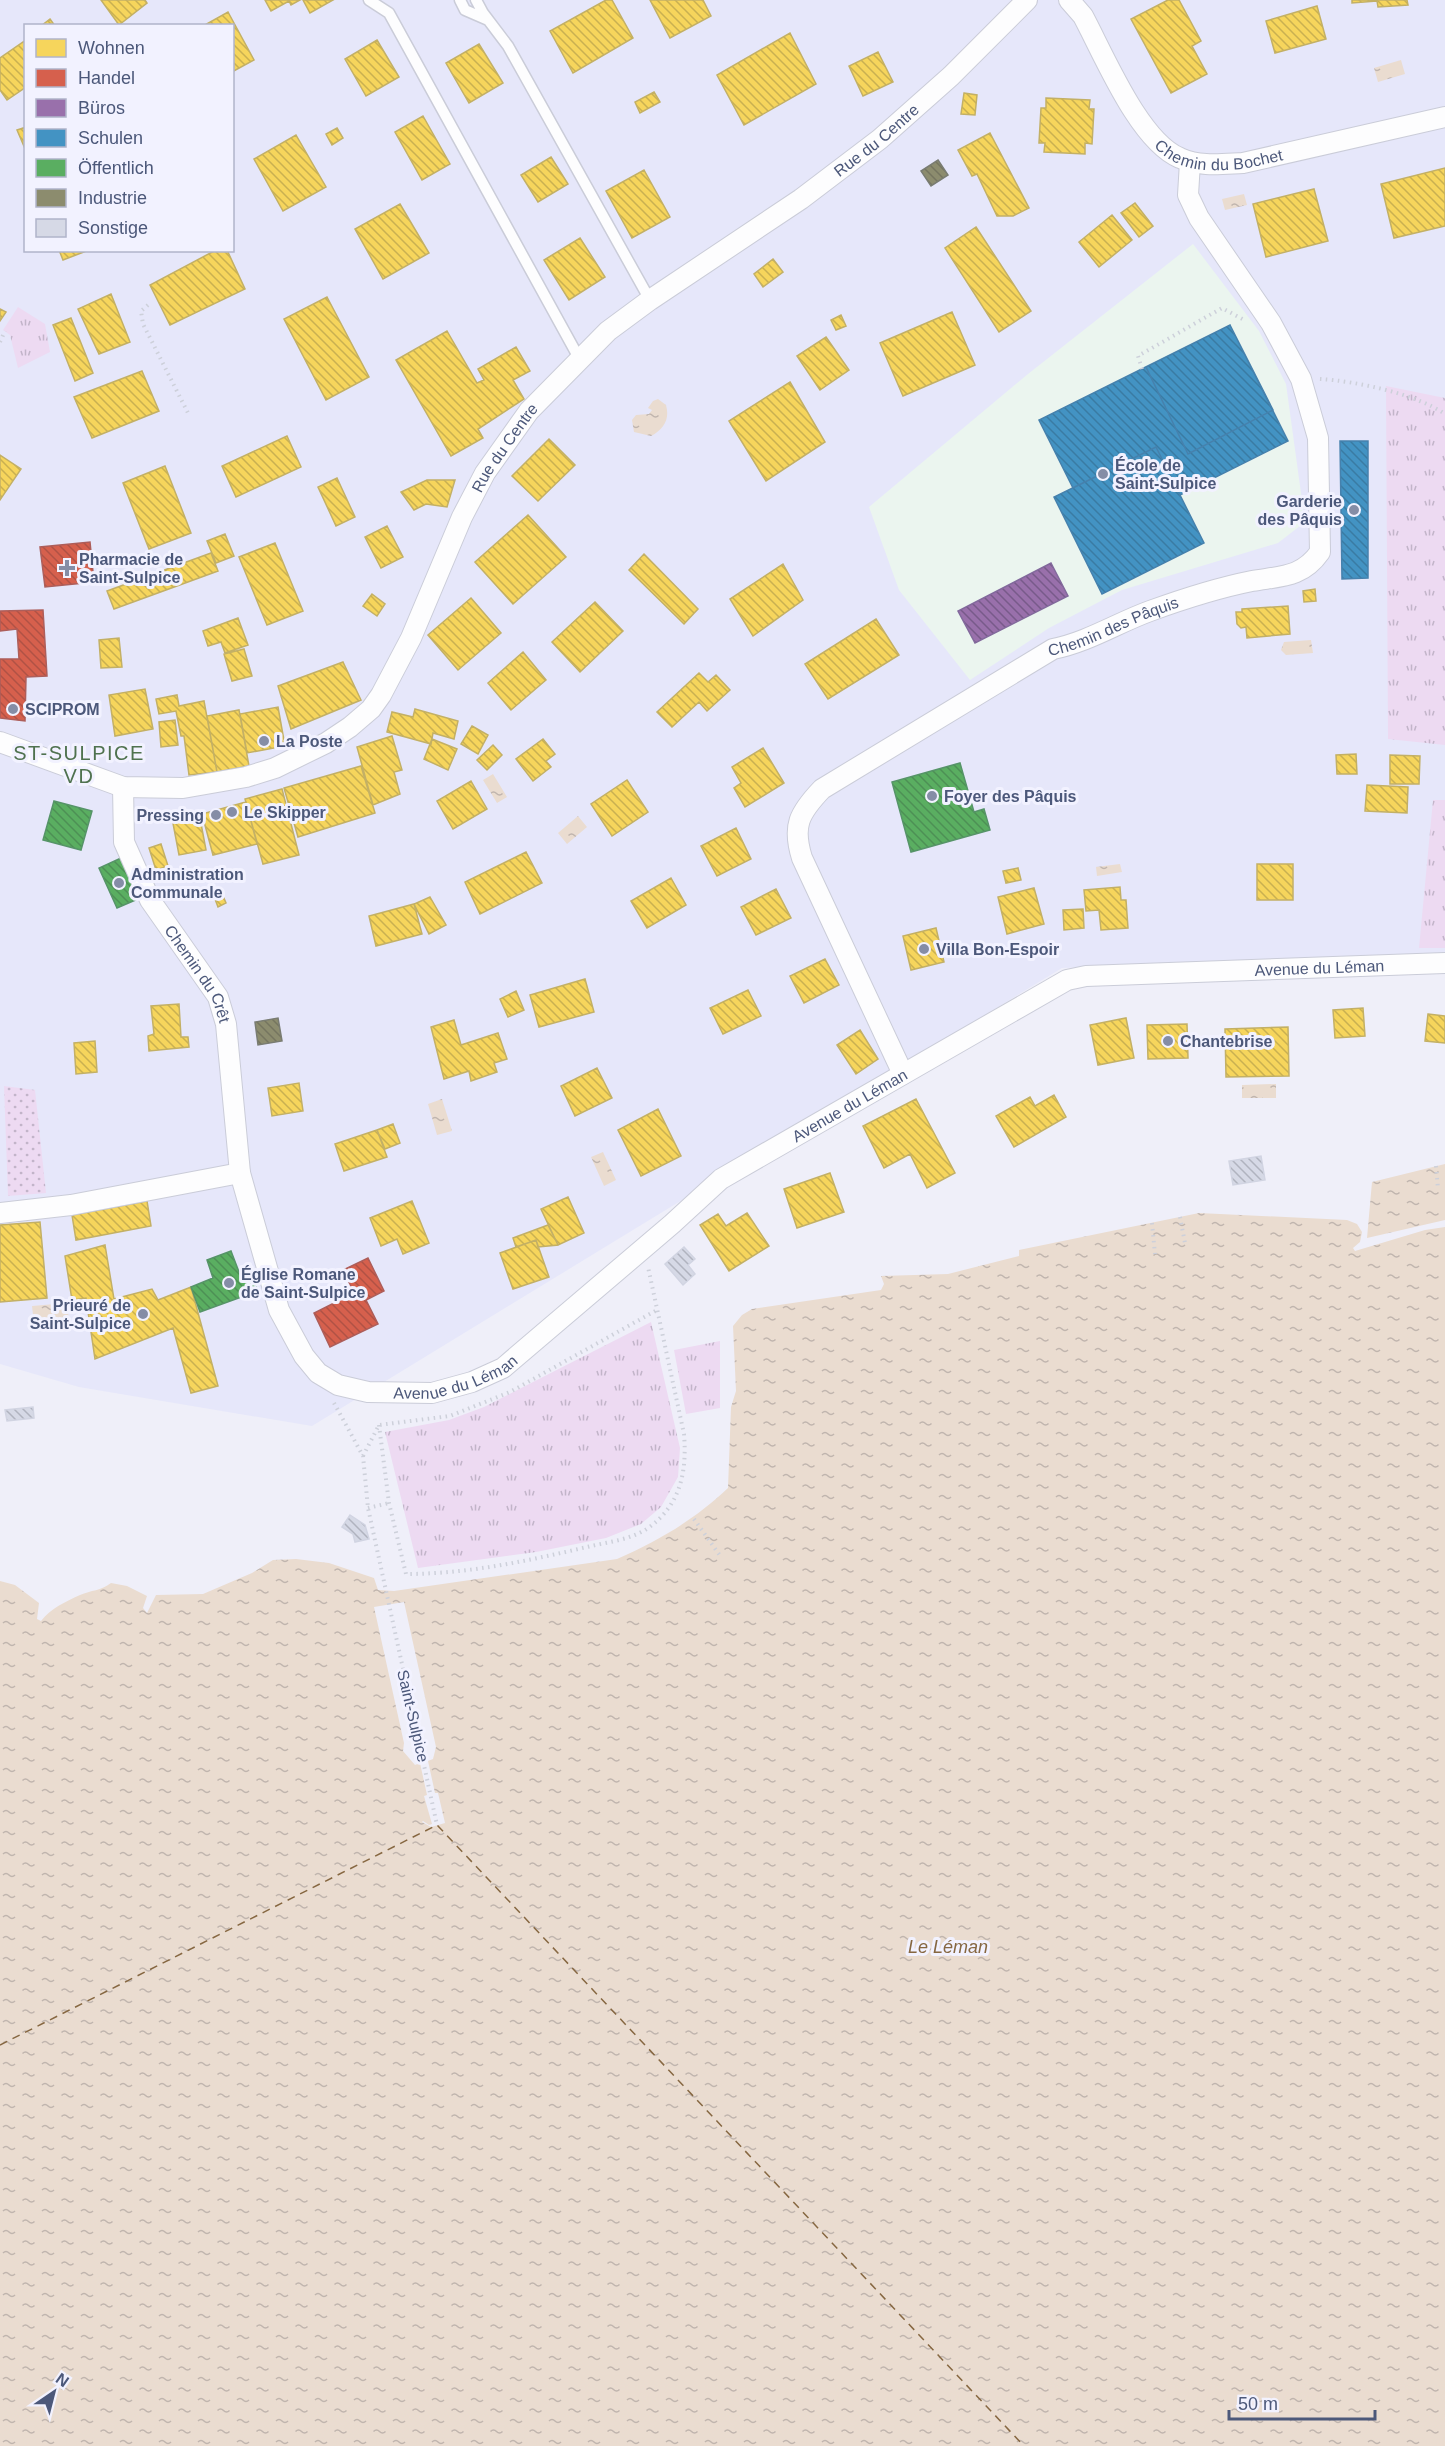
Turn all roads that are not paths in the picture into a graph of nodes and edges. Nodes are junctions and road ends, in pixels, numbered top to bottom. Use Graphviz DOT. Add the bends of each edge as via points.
graph roads {
  1 [pos="369,0"];
  2 [pos="460,0"];
  3 [pos="476,0"];
  4 [pos="1027,0"];
  5 [pos="1069,0"];
  6 [pos="488,20"];
  7 [pos="1445,117"];
  8 [pos="1190,162"];
  9 [pos="650,300"];
  10 [pos="579,358"];
  11 [pos="0,742"];
  12 [pos="123,787"];
  13 [pos="1445,963"];
  14 [pos="903,1074"];
  15 [pos="240,1173"];
  16 [pos="0,1213"];
  17 [pos="318,1373"];
  1 -- 10 [label="lane" via="389,13"];
  2 -- 6 [label="lane" via="465,10"];
  3 -- 6 [label="lane"];
  4 -- 9 [label="street, Rue du Centre" via="951,76 880,139 801,199"];
  5 -- 8 [label="street, Chemin du Bochet" via="1083,16 1144,128 1166,150"];
  6 -- 9 [label="lane" via="508,46"];
  7 -- 8 [label="street, Chemin du Bochet" via="1243,163"];
  8 -- 14 [label="street, Chemin des Pâquis" via="1188,195 1198,218 1271,323 1301,379 1318,438 1320,552 1300,572 1228,586 1150,611 1074,645 1053,649 822,789 810,801 799,819 795,838"];
  9 -- 10 [label="street, Rue du Centre"];
  10 -- 12 [label="street, Rue du Centre" via="529,411 485,473 411,638 371,709 326,743 275,768 208,785"];
  11 -- 12 [label="street, Rue du Centre"];
  12 -- 15 [label="street, Chemin du Crêt" via="124,842 128,852 150,900 218,997 226,1024"];
  13 -- 14 [label="street, Avenue du Léman" via="1086,976 1067,980"];
  14 -- 17 [label="street, Avenue du Léman" via="721,1179 512,1362 472,1382 432,1393 368,1392 338,1385"];
  15 -- 16 [label="street" via="71,1205"];
  15 -- 17 [label="street, Chemin du Crêt" via="279,1310"];
}
